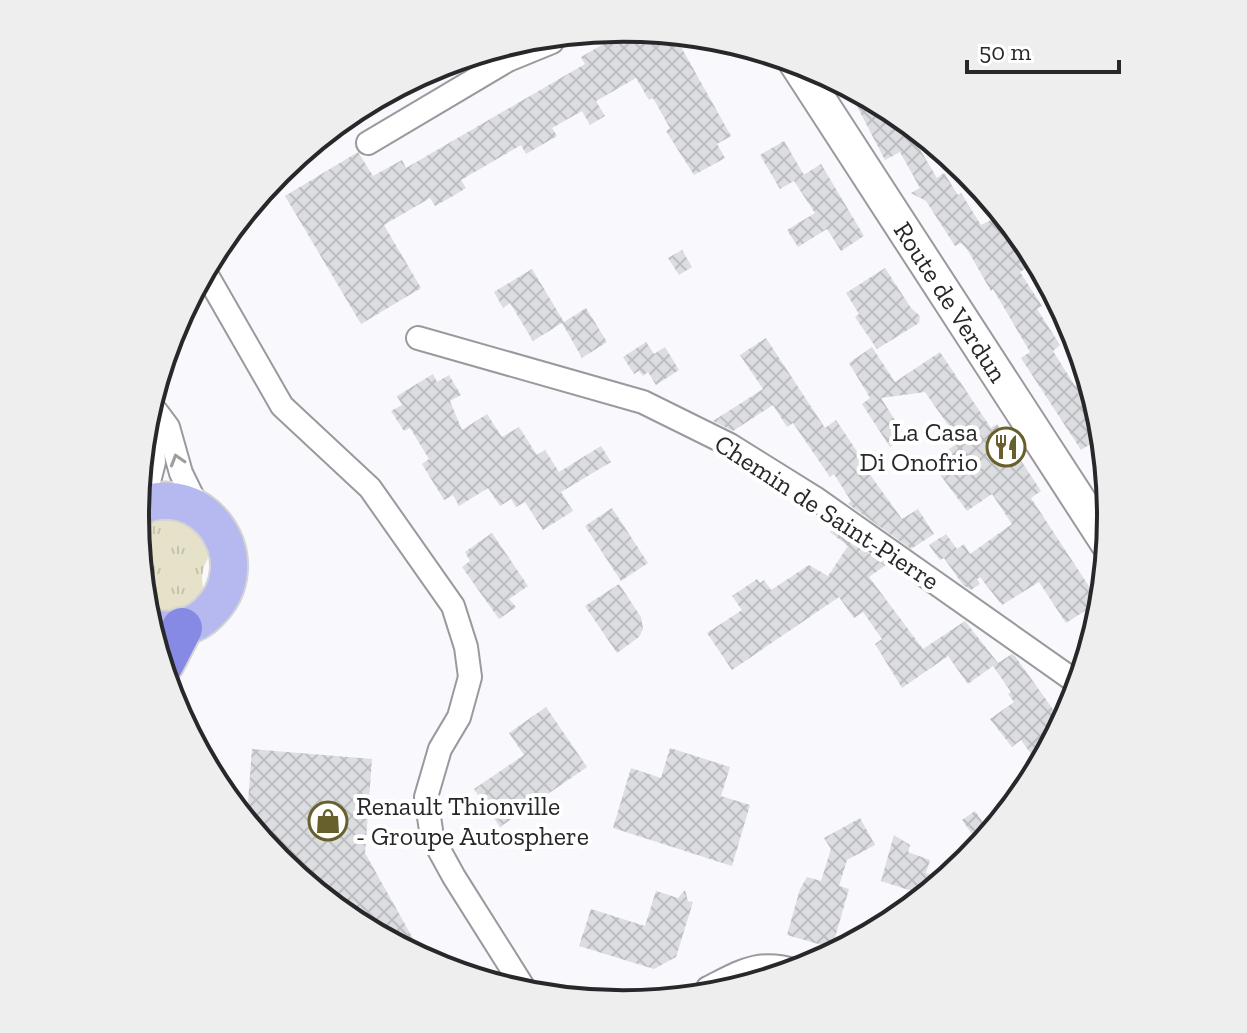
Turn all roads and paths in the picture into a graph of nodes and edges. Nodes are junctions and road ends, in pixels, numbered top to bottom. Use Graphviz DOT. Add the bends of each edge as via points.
graph roads {
  1 [pos="529,52"];
  2 [pos="495,61"];
  3 [pos="806,78"];
  4 [pos="368,143"];
  5 [pos="211,282"];
  6 [pos="418,338"];
  7 [pos="160,416"];
  8 [pos="149,505"];
  9 [pos="199,510"];
  10 [pos="1098,529"];
  11 [pos="170,628"];
  12 [pos="1070,678"];
  13 [pos="775,966"];
  14 [pos="518,979"];
  15 [pos="724,980"];
  1 -- 2 [label="street"];
  2 -- 4 [label="street"];
  3 -- 10 [label="main road, Route de Verdun"];
  5 -- 14 [label="street" via="282,406 370,488 453,606 470,677 426,797 432,837"];
  6 -- 12 [label="street, Chemin de Saint-Pierre" via="643,402 730,445 815,498"];
  9 -- 7 [label="street, one-way"];
  8 -- 9 [label="main road" via="172,501"];
  9 -- 11 [label="main road" via="226,543 227,585 202,619"];
  13 -- 15 [label="street" via="752,966"];
}
